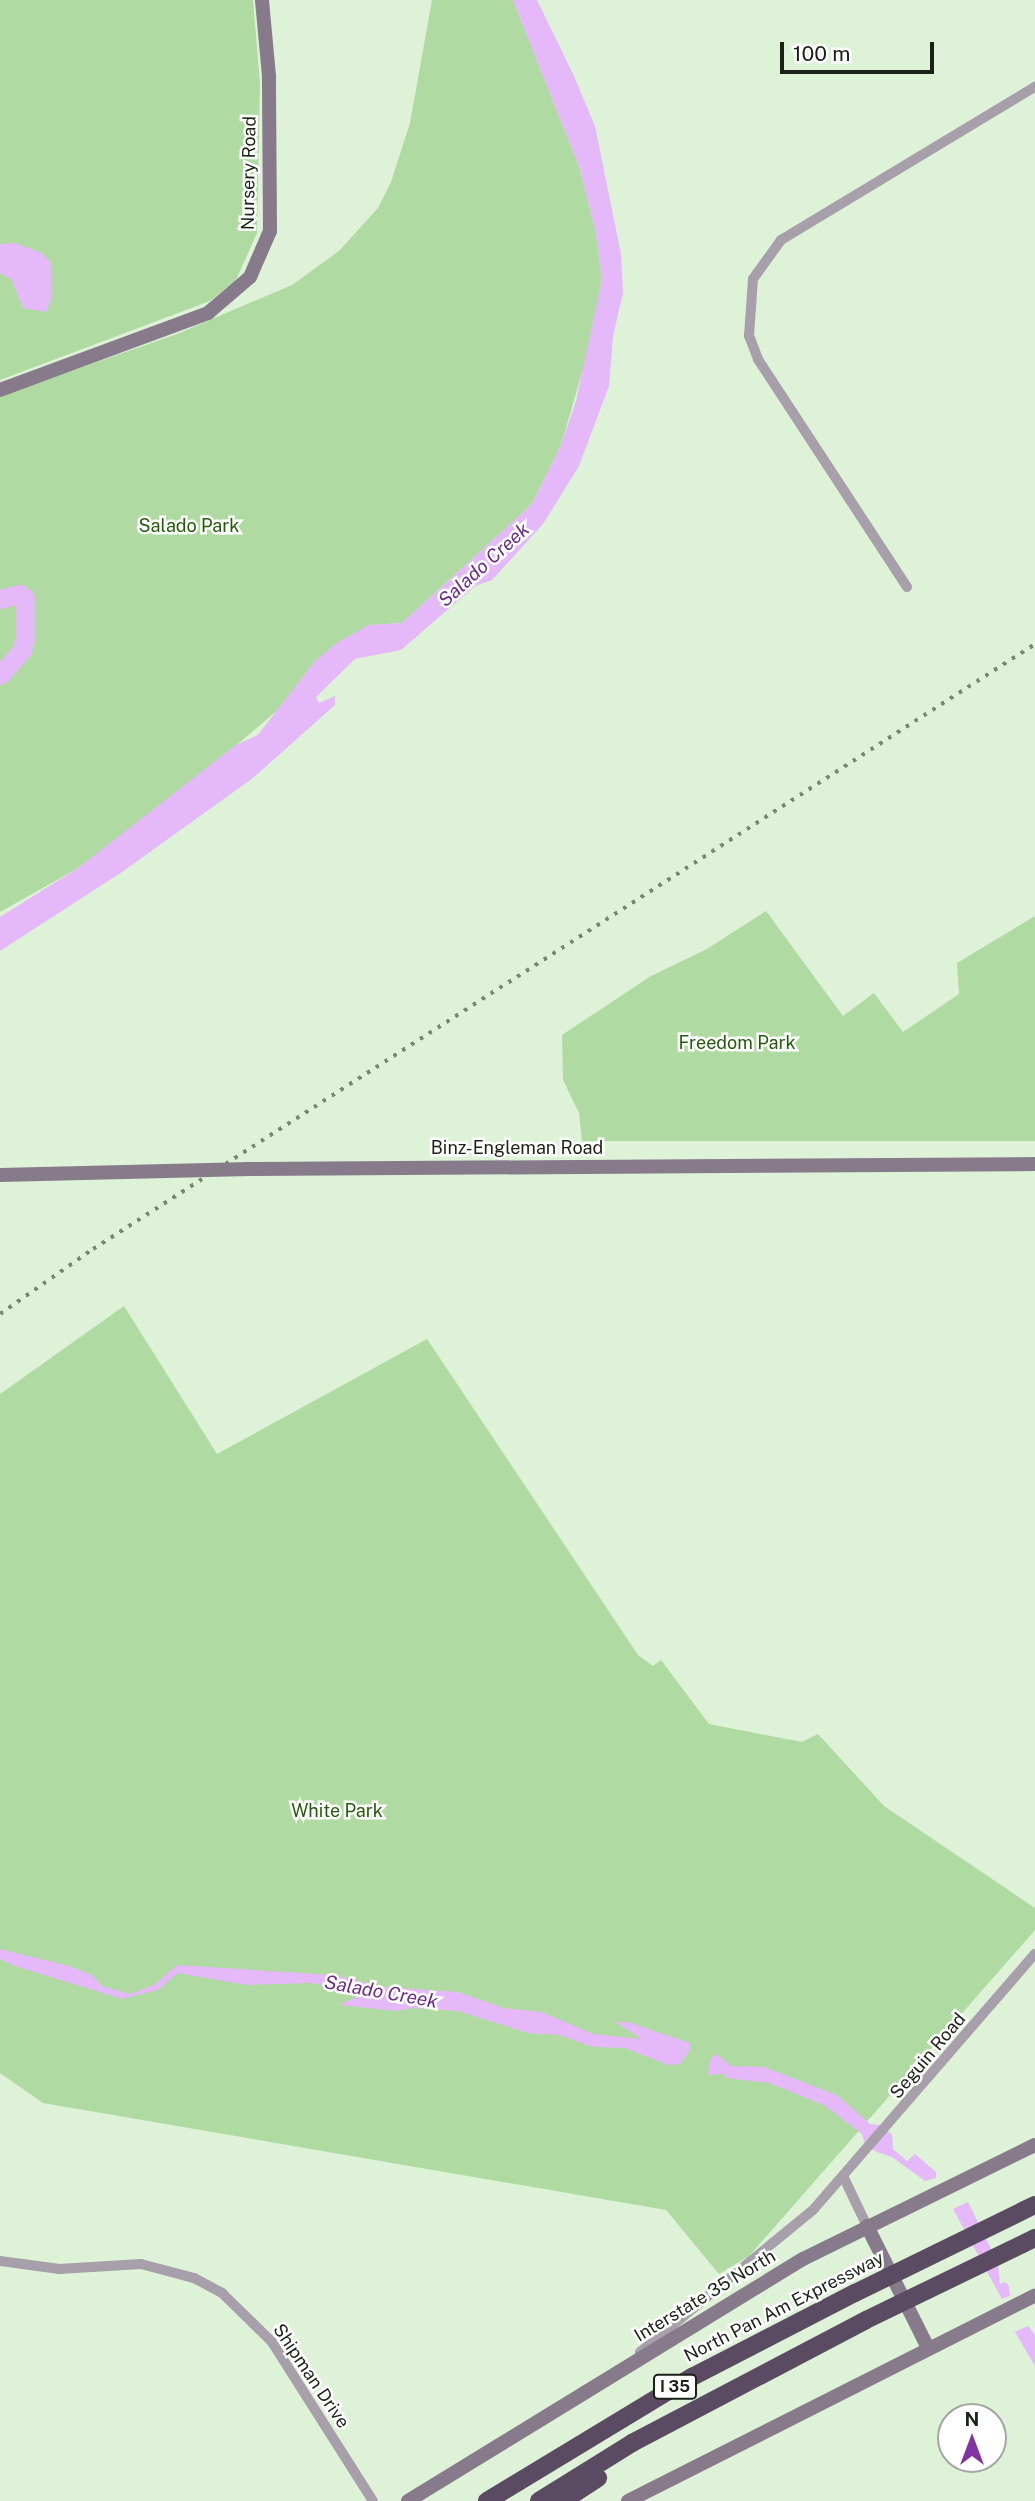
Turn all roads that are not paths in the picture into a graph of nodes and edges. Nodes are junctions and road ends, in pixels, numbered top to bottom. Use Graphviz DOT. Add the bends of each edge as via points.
graph roads {
  1 [pos="262,0"];
  2 [pos="1035,87"];
  3 [pos="0,390"];
  4 [pos="907,587"];
  5 [pos="1035,1164"];
  6 [pos="0,1175"];
  7 [pos="1035,1954"];
  8 [pos="1035,2145"];
  9 [pos="844,2178"];
  10 [pos="1035,2205"];
  11 [pos="867,2226"];
  12 [pos="1035,2238"];
  13 [pos="0,2261"];
  14 [pos="1035,2295"];
  15 [pos="928,2348"];
  16 [pos="612,2375"];
  17 [pos="705,2403"];
  18 [pos="491,2498"];
  19 [pos="373,2501"];
  20 [pos="408,2501"];
  21 [pos="539,2501"];
  22 [pos="563,2501"];
  23 [pos="628,2501"];
  1 -- 3 [label="street, Nursery Road" via="269,76 270,232 250,277 208,313"];
  2 -- 4 [label="street" via="781,240 754,279 749,336 758,359"];
  5 -- 6 [label="street, Binz-Engleman Road" via="250,1168"];
  7 -- 9 [label="street, Seguin Road"];
  8 -- 11 [label="street, Interstate 35 North"];
  9 -- 11 [label="street"];
  9 -- 16 [label="street, Seguin Road" via="784,2238"];
  10 -- 18 [label="highway, North Pan Am Expressway / I 35, bridge" via="692,2377"];
  11 -- 15 [label="street"];
  11 -- 16 [label="street, Interstate 35 North" via="720,2306"];
  12 -- 17 [label="highway, I 35, bridge"];
  13 -- 19 [label="street, Shipman Drive" via="59,2269 141,2264 194,2278 222,2293 272,2342"];
  14 -- 15 [label="street"];
  15 -- 23 [label="street"];
  16 -- 20 [label="street, Interstate 35 North"];
  17 -- 21 [label="highway, I 35"];
  17 -- 22 [label="highway"];
}
